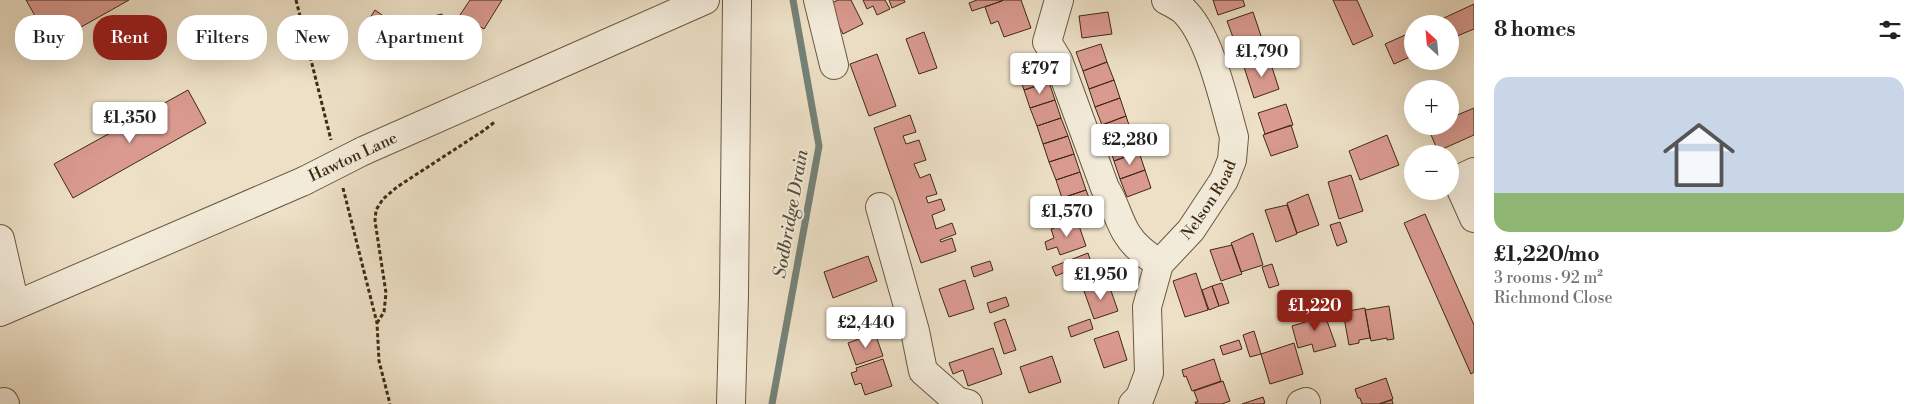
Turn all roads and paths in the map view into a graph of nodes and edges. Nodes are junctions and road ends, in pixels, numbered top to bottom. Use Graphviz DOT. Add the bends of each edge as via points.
graph roads {
  1 [pos="296,0"];
  2 [pos="705,0"];
  3 [pos="737,0"];
  4 [pos="818,0"];
  5 [pos="1059,0"];
  6 [pos="1166,0"];
  7 [pos="834,65"];
  8 [pos="500,91"];
  9 [pos="334,148"];
  10 [pos="1474,172"];
  11 [pos="343,187"];
  12 [pos="880,207"];
  13 [pos="1474,218"];
  14 [pos="0,239"];
  15 [pos="1159,264"];
  16 [pos="8,309"];
  17 [pos="377,323"];
  18 [pos="1140,402"];
  19 [pos="959,403"];
  20 [pos="390,404"];
  21 [pos="731,404"];
  1 -- 9 [label="path"];
  2 -- 8 [label="street, Hawton Lane"];
  3 -- 21 [label="street"];
  4 -- 7 [label="street"];
  5 -- 15 [label="street" via="1047,42 1058,60 1105,188 1126,233 1136,246"];
  6 -- 15 [label="street, Nelson Road" via="1183,10 1204,41 1234,137 1232,160 1224,180 1191,230"];
  8 -- 16 [label="street, Hawton Lane, bridge" via="363,151 304,181"];
  8 -- 17 [label="path" via="503,107 499,118 397,187 383,198 376,210 386,293 384,312"];
  10 -- 13 [label="street" via="1457,180"];
  11 -- 17 [label="path"];
  12 -- 19 [label="street" via="923,370"];
  14 -- 16 [label="street"];
  15 -- 18 [label="street, Nelson Road" via="1147,307 1149,373"];
  17 -- 20 [label="path" via="379,361"];
}
